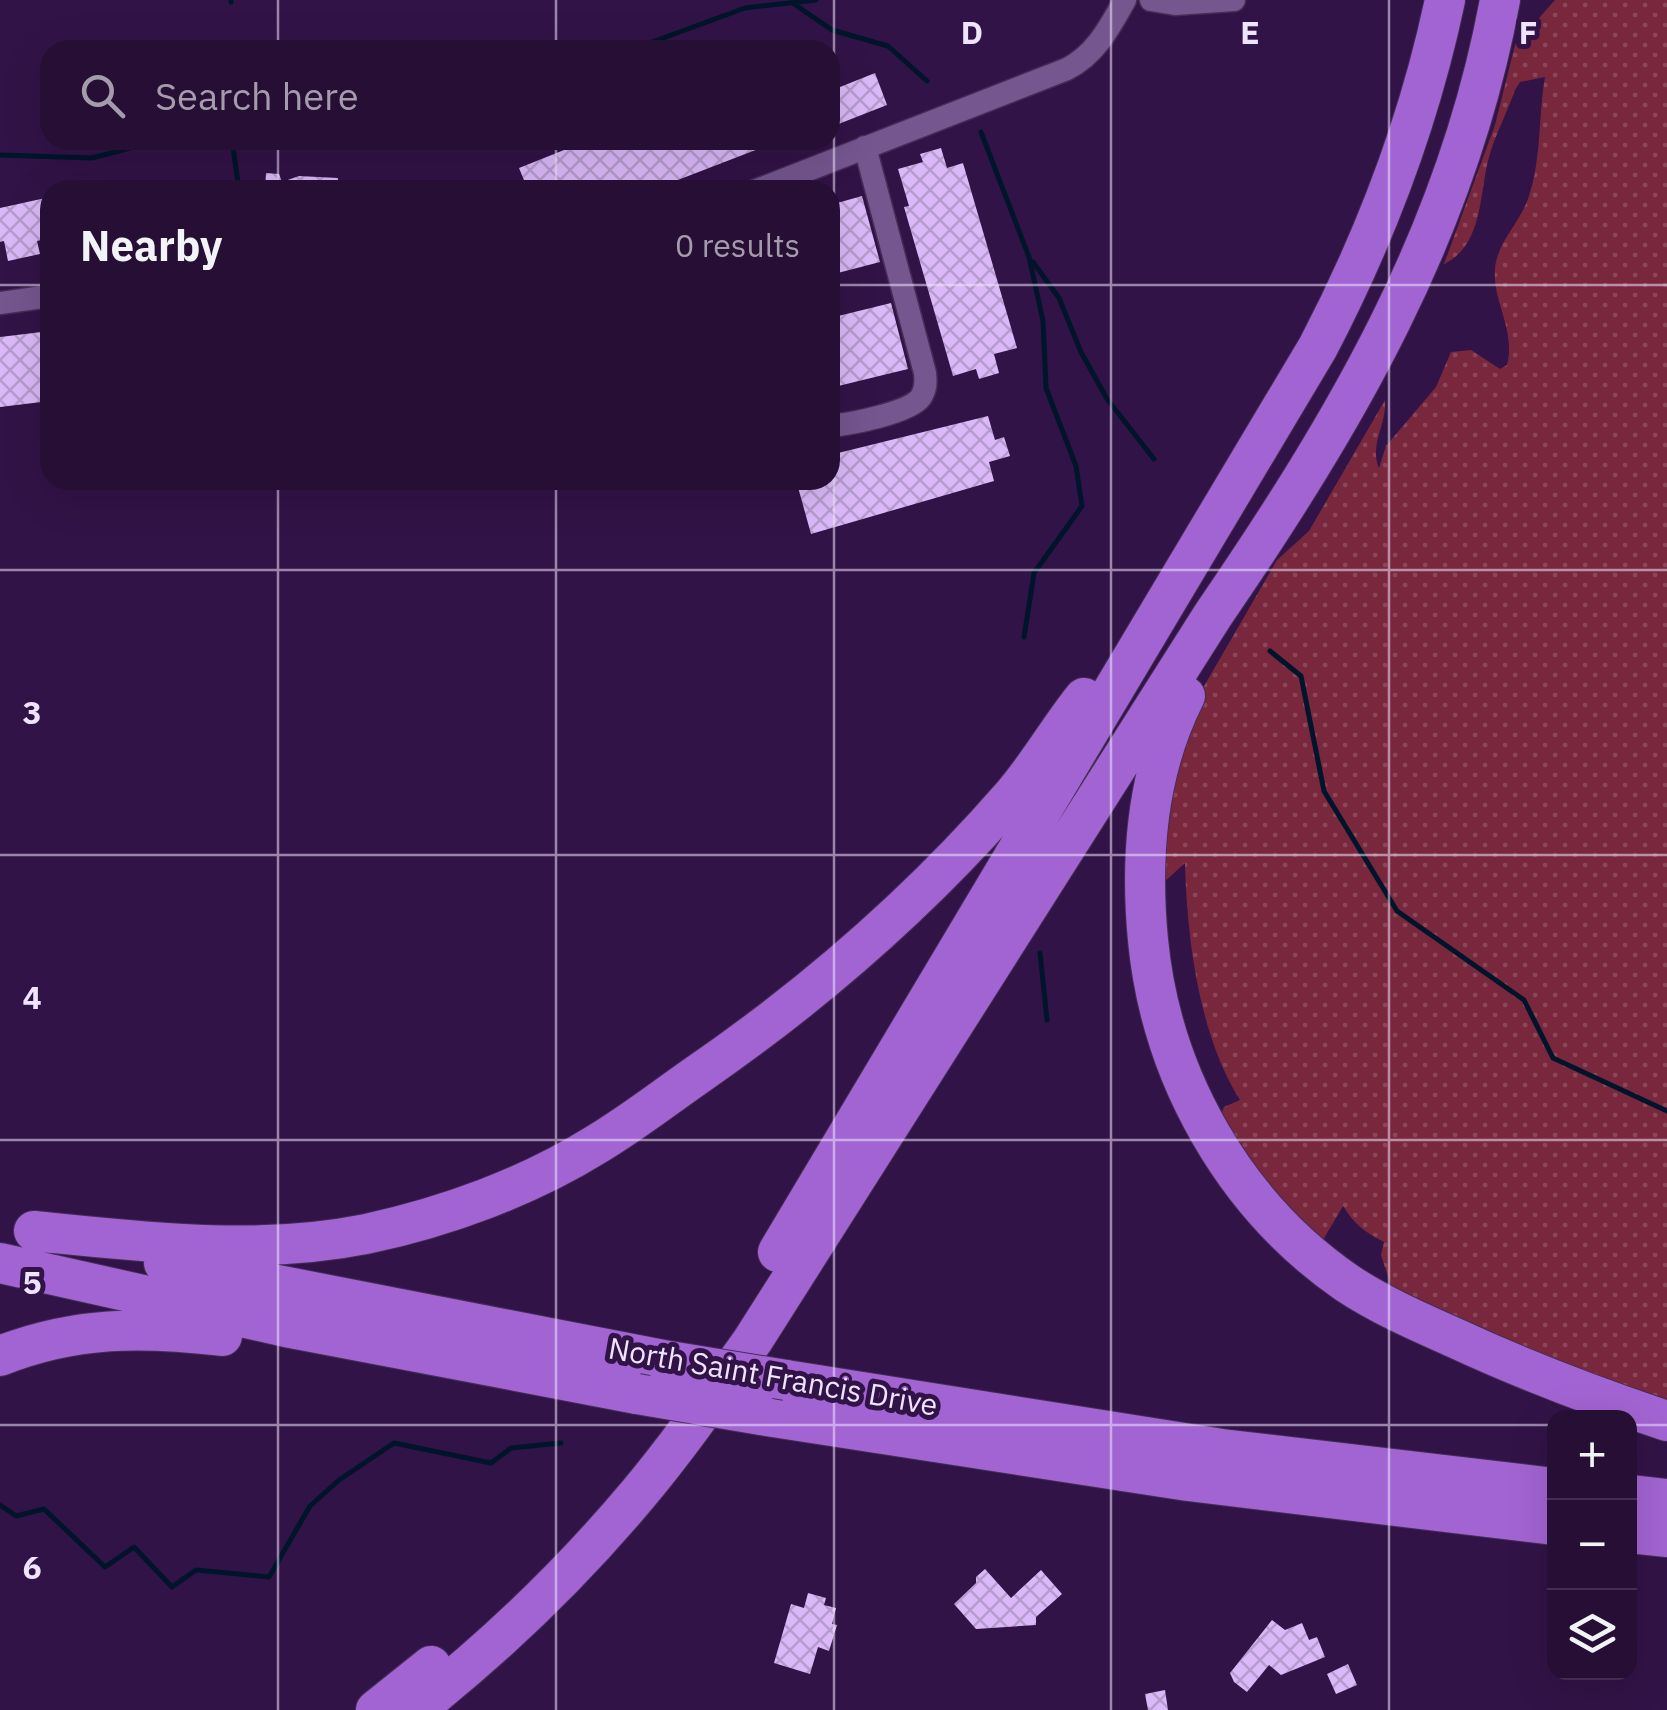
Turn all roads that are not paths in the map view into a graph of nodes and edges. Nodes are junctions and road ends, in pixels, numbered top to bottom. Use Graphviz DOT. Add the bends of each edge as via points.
graph roads {
  1 [pos="1125,0"];
  2 [pos="1151,0"];
  3 [pos="1234,0"];
  4 [pos="1445,0"];
  5 [pos="1500,0"];
  6 [pos="865,148"];
  7 [pos="783,180"];
  8 [pos="40,297"];
  9 [pos="0,303"];
  10 [pos="840,424"];
  11 [pos="1261,545"];
  12 [pos="1195,551"];
  13 [pos="17,1227"];
  14 [pos="0,1263"];
  15 [pos="419,1353"];
  16 [pos="0,1356"];
  17 [pos="1667,1421"];
  18 [pos="1547,1487"];
  19 [pos="1637,1497"];
  20 [pos="1667,1499"];
  21 [pos="1547,1525"];
  22 [pos="1637,1534"];
  23 [pos="1667,1537"];
  24 [pos="376,1710"];
  25 [pos="415,1710"];
  1 -- 6 [label="street" via="1100,43 1077,64"];
  2 -- 3 [label="street"];
  4 -- 12 [label="highway" via="1390,194 1349,288"];
  5 -- 11 [label="highway" via="1456,169 1419,266 1359,384"];
  6 -- 7 [label="street"];
  6 -- 10 [label="street" via="925,388 912,406"];
  8 -- 9 [label="street"];
  11 -- 17 [label="highway" via="1171,724 1149,814 1150,964 1172,1052 1197,1112 1254,1198 1348,1284 1508,1362"];
  11 -- 25 [label="highway" via="687,1433 598,1540"];
  12 -- 13 [label="highway" via="1016,792 926,888 795,1002 595,1146 487,1199 363,1234 238,1247"];
  12 -- 24 [label="highway" via="727,1337 595,1508 490,1614"];
  13 -- 18 [label="highway, North Saint Francis Drive, bridge" via="299,1291 663,1360 1222,1448"];
  14 -- 15 [label="highway, North Saint Francis Drive"];
  15 -- 16 [label="highway" via="306,1349 136,1329 66,1334"];
  15 -- 21 [label="highway, North Saint Francis Drive, bridge" via="1188,1482"];
  19 -- 20 [label="highway"];
  22 -- 23 [label="highway"];
}
